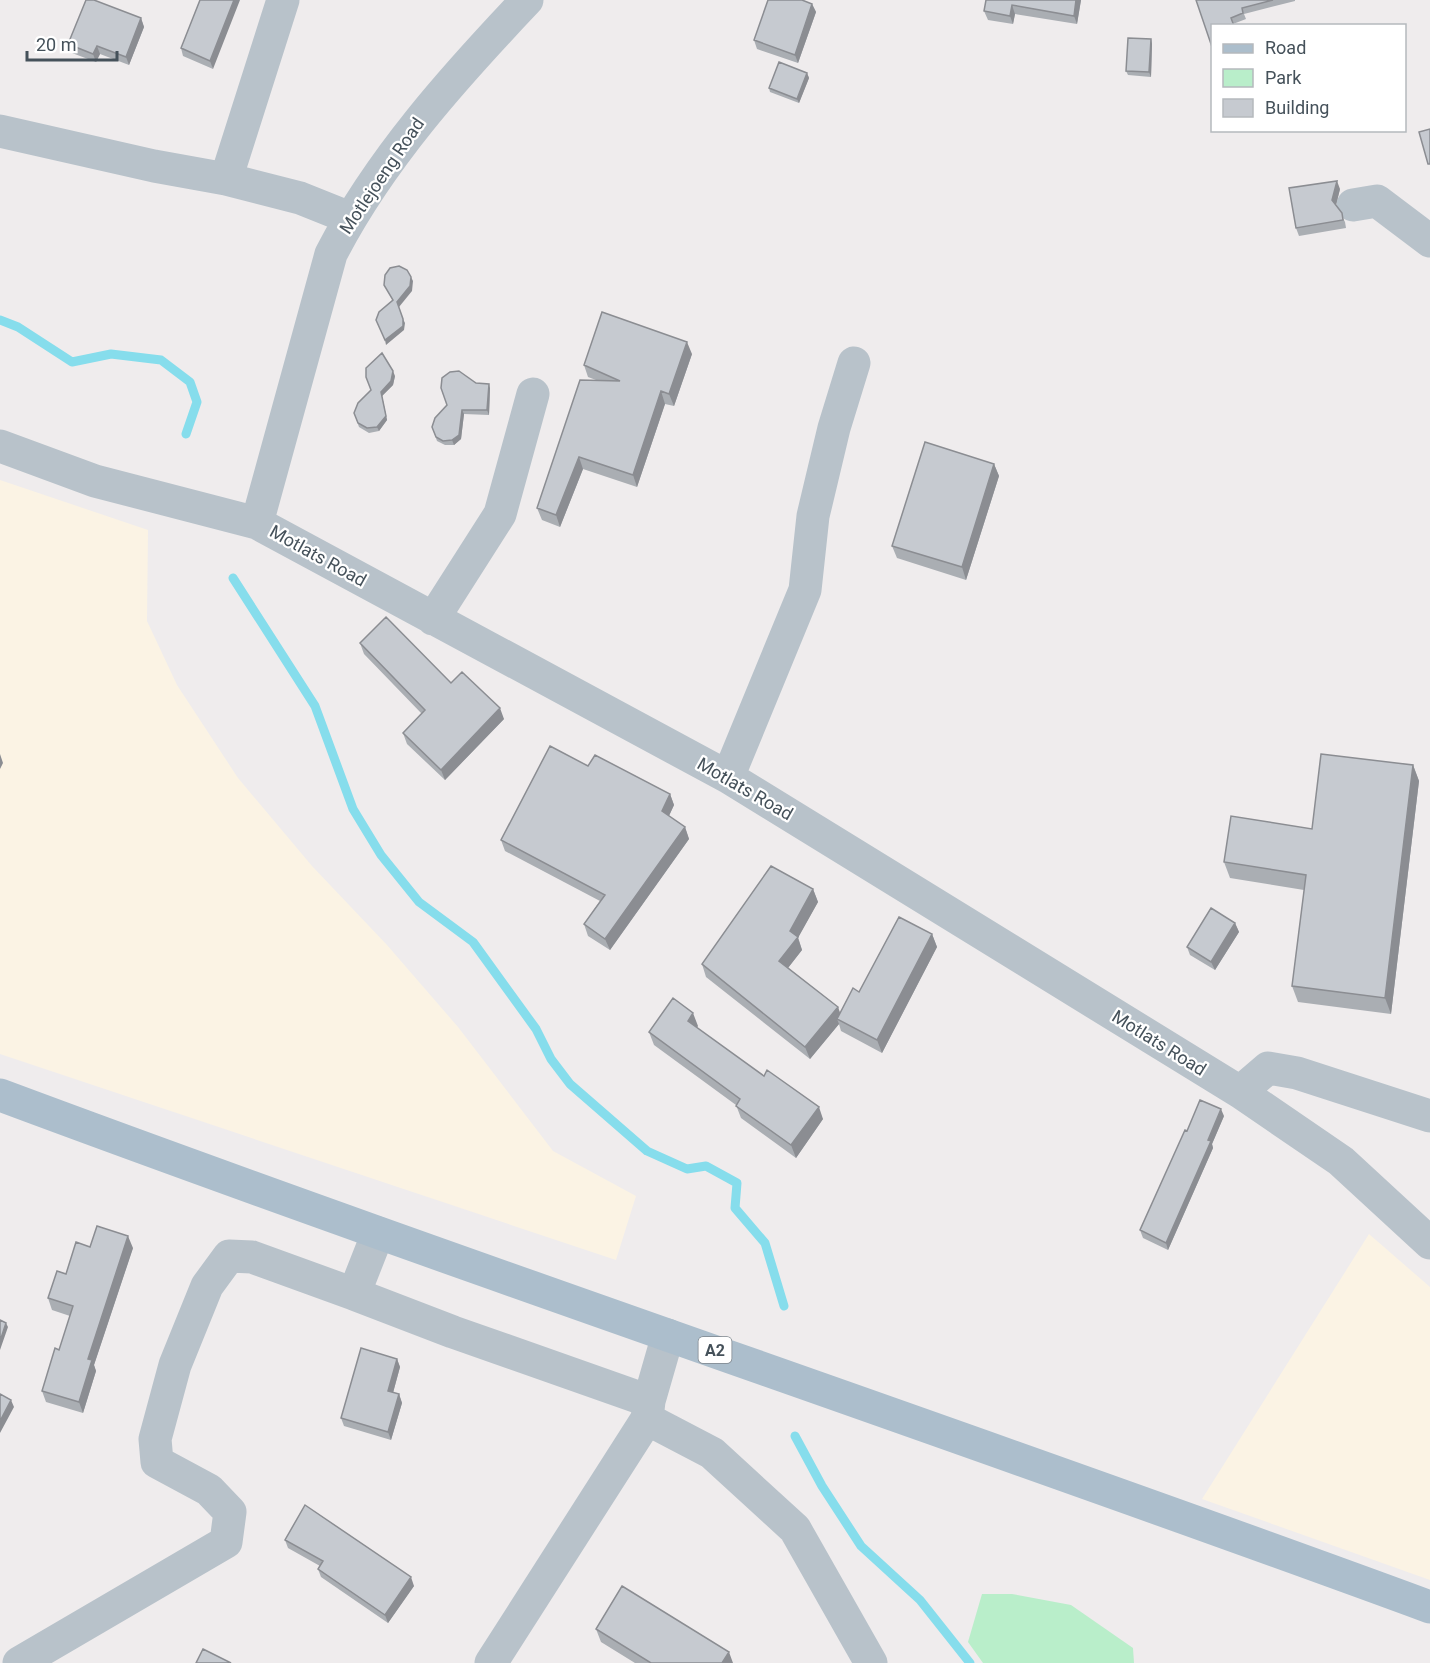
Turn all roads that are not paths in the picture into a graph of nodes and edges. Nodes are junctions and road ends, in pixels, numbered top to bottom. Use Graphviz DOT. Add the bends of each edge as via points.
graph roads {
  1 [pos="283,0"];
  2 [pos="527,0"];
  3 [pos="0,132"];
  4 [pos="226,179"];
  5 [pos="1353,205"];
  6 [pos="350,218"];
  7 [pos="1430,241"];
  8 [pos="854,363"];
  9 [pos="533,394"];
  10 [pos="0,446"];
  11 [pos="257,523"];
  12 [pos="433,619"];
  13 [pos="728,777"];
  14 [pos="1239,1092"];
  15 [pos="0,1095"];
  16 [pos="1430,1116"];
  17 [pos="378,1233"];
  18 [pos="1430,1243"];
  19 [pos="354,1294"];
  20 [pos="668,1335"];
  21 [pos="648,1410"];
  22 [pos="1430,1606"];
  23 [pos="19,1663"];
  24 [pos="491,1663"];
  25 [pos="871,1663"];
  1 -- 4 [label="street"];
  2 -- 6 [label="street, Motlejoeng Road" via="433,102"];
  3 -- 4 [label="street"];
  4 -- 6 [label="street" via="300,198"];
  5 -- 7 [label="street" via="1377,201"];
  6 -- 11 [label="street, Motlejoeng Road" via="331,254"];
  8 -- 13 [label="street" via="813,516 805,590"];
  9 -- 12 [label="street" via="500,514"];
  10 -- 11 [label="street, Motlats Road" via="95,481"];
  11 -- 12 [label="street, Motlats Road"];
  12 -- 13 [label="street, Motlats Road"];
  13 -- 14 [label="street, Motlats Road"];
  14 -- 16 [label="street" via="1268,1068 1297,1073"];
  14 -- 18 [label="street, Motlats Road" via="1341,1161"];
  15 -- 17 [label="main road, A2"];
  17 -- 19 [label="street"];
  17 -- 20 [label="main road, A2"];
  19 -- 21 [label="street"];
  19 -- 23 [label="street" via="252,1257 229,1256 207,1286 175,1365 155,1439 157,1462 209,1490 230,1512 226,1542"];
  20 -- 21 [label="street"];
  20 -- 22 [label="main road, A2"];
  21 -- 24 [label="street"];
  21 -- 25 [label="street" via="712,1453 795,1529"];
}
